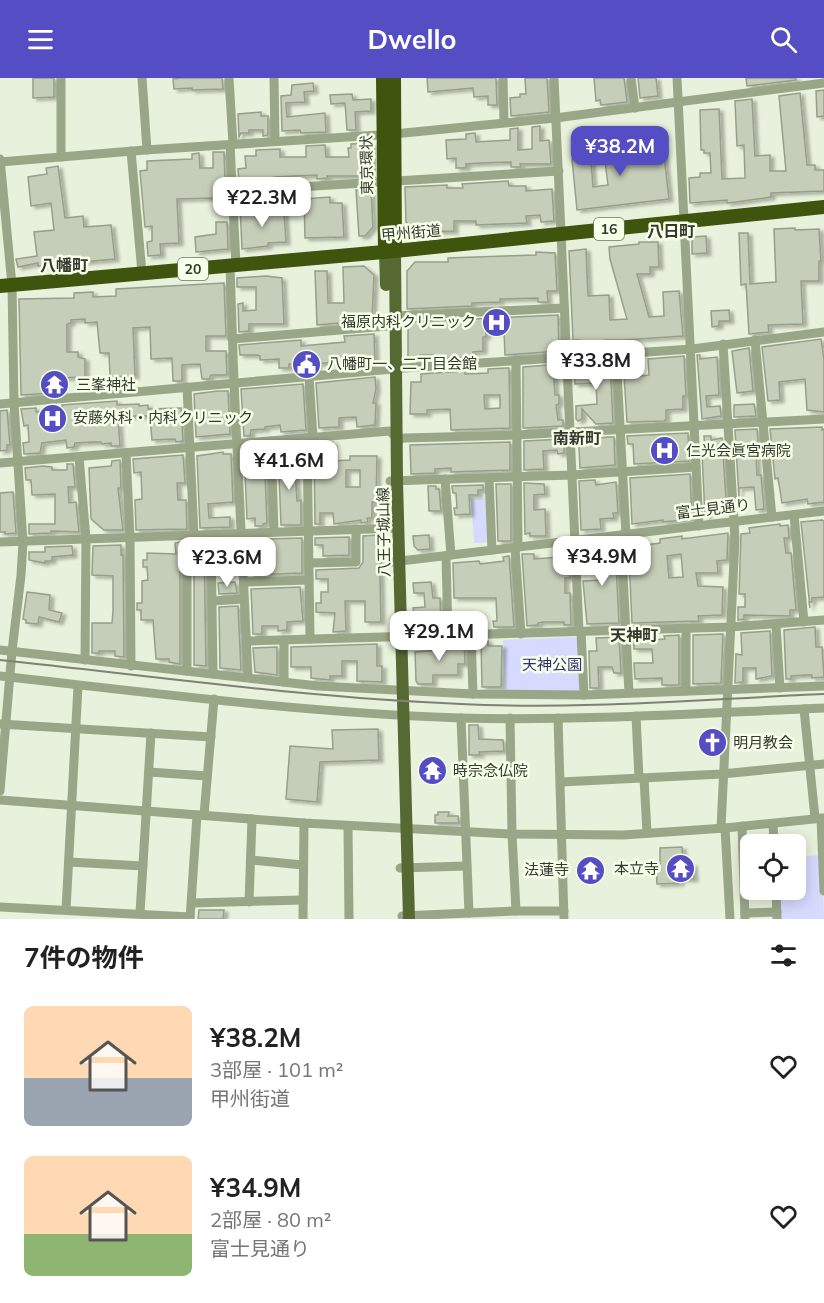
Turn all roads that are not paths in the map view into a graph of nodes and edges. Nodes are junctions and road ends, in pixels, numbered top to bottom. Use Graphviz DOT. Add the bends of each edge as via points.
graph roads {
  1 [pos="61,78"];
  2 [pos="142,78"];
  3 [pos="229,78"];
  4 [pos="274,78"];
  5 [pos="383,78"];
  6 [pos="394,78"];
  7 [pos="503,78"];
  8 [pos="554,78"];
  9 [pos="631,78"];
  10 [pos="677,78"];
  11 [pos="771,78"];
  12 [pos="824,82"];
  13 [pos="773,89"];
  14 [pos="679,102"];
  15 [pos="635,108"];
  16 [pos="555,118"];
  17 [pos="504,122"];
  18 [pos="389,134"];
  19 [pos="275,141"];
  20 [pos="231,144"];
  21 [pos="147,150"];
  22 [pos="131,151"];
  23 [pos="61,157"];
  24 [pos="0,161"];
  25 [pos="559,171"];
  26 [pos="389,182"];
  27 [pos="232,191"];
  28 [pos="824,207"];
  29 [pos="685,221"];
  30 [pos="561,234"];
  31 [pos="390,252"];
  32 [pos="233,265"];
  33 [pos="142,273"];
  34 [pos="6,285"];
  35 [pos="564,308"];
  36 [pos="399,316"];
  37 [pos="382,327"];
  38 [pos="824,332"];
  39 [pos="232,339"];
  40 [pos="755,340"];
  41 [pos="723,344"];
  42 [pos="692,349"];
  43 [pos="616,354"];
  44 [pos="566,358"];
  45 [pos="516,360"];
  46 [pos="392,369"];
  47 [pos="309,376"];
  48 [pos="234,383"];
  49 [pos="187,387"];
  50 [pos="14,403"];
  51 [pos="0,404"];
  52 [pos="824,419"];
  53 [pos="763,423"];
  54 [pos="728,425"];
  55 [pos="694,427"];
  56 [pos="620,430"];
  57 [pos="570,432"];
  58 [pos="393,435"];
  59 [pos="515,435"];
  60 [pos="310,437"];
  61 [pos="271,441"];
  62 [pos="237,444"];
  63 [pos="190,447"];
  64 [pos="126,453"];
  65 [pos="79,457"];
  66 [pos="18,462"];
  67 [pos="0,463"];
  68 [pos="696,467"];
  69 [pos="622,472"];
  70 [pos="572,475"];
  71 [pos="516,477"];
  72 [pos="489,478"];
  73 [pos="445,479"];
  74 [pos="398,481"];
  75 [pos="824,511"];
  76 [pos="794,515"];
  77 [pos="772,517"];
  78 [pos="735,522"];
  79 [pos="699,526"];
  80 [pos="395,528"];
  81 [pos="356,529"];
  82 [pos="309,530"];
  83 [pos="274,532"];
  84 [pos="241,534"];
  85 [pos="211,535"];
  86 [pos="623,535"];
  87 [pos="190,536"];
  88 [pos="130,538"];
  89 [pos="86,539"];
  90 [pos="575,541"];
  91 [pos="0,542"];
  92 [pos="22,542"];
  93 [pos="516,548"];
  94 [pos="492,550"];
  95 [pos="449,556"];
  96 [pos="396,562"];
  97 [pos="309,563"];
  98 [pos="309,580"];
  99 [pos="244,582"];
  100 [pos="244,599"];
  101 [pos="212,601"];
  102 [pos="824,620"];
  103 [pos="804,622"];
  104 [pos="776,625"];
  105 [pos="730,627"];
  106 [pos="686,629"];
  107 [pos="626,631"];
  108 [pos="580,632"];
  109 [pos="521,634"];
  110 [pos="448,636"];
  111 [pos="471,636"];
  112 [pos="398,638"];
  113 [pos="310,639"];
  114 [pos="284,640"];
  115 [pos="247,641"];
  116 [pos="0,650"];
  117 [pos="12,651"];
  118 [pos="86,660"];
  119 [pos="131,666"];
  120 [pos="187,671"];
  121 [pos="213,674"];
  122 [pos="5,677"];
  123 [pos="249,677"];
  124 [pos="284,682"];
  125 [pos="78,686"];
  126 [pos="824,686"];
  127 [pos="780,688"];
  128 [pos="726,690"];
  129 [pos="399,691"];
  130 [pos="686,691"];
  131 [pos="629,693"];
  132 [pos="473,694"];
  133 [pos="584,695"];
  134 [pos="214,699"];
  135 [pos="824,708"];
  136 [pos="804,709"];
  137 [pos="726,713"];
  138 [pos="400,715"];
  139 [pos="636,716"];
  140 [pos="461,718"];
  141 [pos="510,718"];
  142 [pos="558,718"];
  143 [pos="3,724"];
  144 [pos="75,729"];
  145 [pos="151,733"];
  146 [pos="211,737"];
  147 [pos="824,764"];
  148 [pos="810,766"];
  149 [pos="149,772"];
  150 [pos="722,774"];
  151 [pos="207,776"];
  152 [pos="642,778"];
  153 [pos="561,782"];
  154 [pos="0,790"];
  155 [pos="0,800"];
  156 [pos="72,805"];
  157 [pos="146,811"];
  158 [pos="200,815"];
  159 [pos="820,818"];
  160 [pos="252,819"];
  161 [pos="304,823"];
  162 [pos="773,824"];
  163 [pos="348,826"];
  164 [pos="742,826"];
  165 [pos="723,828"];
  166 [pos="403,829"];
  167 [pos="466,831"];
  168 [pos="562,833"];
  169 [pos="647,833"];
  170 [pos="512,834"];
  171 [pos="774,834"];
  172 [pos="250,860"];
  173 [pos="69,862"];
  174 [pos="303,865"];
  175 [pos="143,866"];
  176 [pos="467,866"];
  177 [pos="404,868"];
  178 [pos="824,891"];
  179 [pos="303,900"];
  180 [pos="776,900"];
  181 [pos="249,902"];
  182 [pos="192,903"];
  183 [pos="0,907"];
  184 [pos="66,910"];
  185 [pos="516,911"];
  186 [pos="469,913"];
  187 [pos="140,914"];
  188 [pos="564,915"];
  189 [pos="777,915"];
  190 [pos="496,916"];
  191 [pos="745,916"];
  192 [pos="405,917"];
  193 [pos="190,918"];
  194 [pos="303,919"];
  195 [pos="350,919"];
  196 [pos="730,919"];
  1 -- 23 [label="street"];
  2 -- 21 [label="street"];
  3 -- 20 [label="street"];
  4 -- 19 [label="street"];
  5 -- 18 [label="highway, 東京環状"];
  6 -- 18 [label="highway, 東京環状"];
  7 -- 17 [label="street"];
  8 -- 16 [label="street"];
  9 -- 15 [label="street"];
  10 -- 14 [label="street"];
  11 -- 13 [label="street"];
  12 -- 13 [label="street"];
  13 -- 14 [label="street"];
  14 -- 15 [label="street"];
  14 -- 29 [label="street"];
  15 -- 16 [label="street"];
  16 -- 17 [label="street"];
  16 -- 25 [label="street"];
  17 -- 18 [label="street"];
  18 -- 19 [label="street"];
  18 -- 26 [label="highway, 東京環状"];
  19 -- 20 [label="street"];
  20 -- 21 [label="street"];
  20 -- 27 [label="street"];
  21 -- 22 [label="street"];
  22 -- 23 [label="street"];
  22 -- 33 [label="street"];
  23 -- 24 [label="street"];
  24 -- 34 [label="street"];
  25 -- 26 [label="street"];
  25 -- 30 [label="street"];
  26 -- 27 [label="street"];
  26 -- 31 [label="highway, 東京環状"];
  27 -- 32 [label="street"];
  28 -- 29 [label="highway, 甲州街道 / 16"];
  29 -- 30 [label="highway, 甲州街道 / 16"];
  29 -- 42 [label="street"];
  30 -- 31 [label="highway, 甲州街道 / 16"];
  30 -- 35 [label="street"];
  31 -- 32 [label="highway, 甲州街道 / 20"];
  31 -- 36 [label="main road, 八王子城山線"];
  31 -- 37 [label="main road, 八王子城山線"];
  32 -- 33 [label="highway, 甲州街道 / 20"];
  32 -- 39 [label="street"];
  33 -- 34 [label="highway, 甲州街道 / 20"];
  34 -- 50 [label="street"];
  35 -- 36 [label="street"];
  35 -- 44 [label="street"];
  36 -- 37 [label="street"];
  36 -- 46 [label="main road, 八王子城山線"];
  37 -- 39 [label="street"];
  37 -- 46 [label="main road, 八王子城山線"];
  38 -- 40 [label="street"];
  39 -- 48 [label="street"];
  40 -- 41 [label="street"];
  40 -- 53 [label="street"];
  41 -- 42 [label="street"];
  41 -- 54 [label="street"];
  42 -- 43 [label="street"];
  42 -- 55 [label="street"];
  43 -- 44 [label="street"];
  43 -- 56 [label="street"];
  44 -- 45 [label="street"];
  44 -- 57 [label="street"];
  45 -- 46 [label="street"];
  45 -- 59 [label="street"];
  46 -- 47 [label="street"];
  46 -- 58 [label="main road, 八王子城山線"];
  47 -- 48 [label="street"];
  47 -- 60 [label="street"];
  48 -- 49 [label="street"];
  48 -- 62 [label="street"];
  49 -- 50 [label="street"];
  49 -- 63 [label="street"];
  50 -- 51 [label="street"];
  50 -- 66 [label="street"];
  52 -- 53 [label="street"];
  53 -- 54 [label="street"];
  53 -- 77 [label="street"];
  54 -- 55 [label="street"];
  54 -- 78 [label="street"];
  55 -- 56 [label="street"];
  55 -- 68 [label="street"];
  56 -- 57 [label="street"];
  56 -- 69 [label="street"];
  57 -- 59 [label="street"];
  57 -- 70 [label="street"];
  58 -- 59 [label="street"];
  58 -- 60 [label="street"];
  58 -- 74 [label="main road, 八王子城山線"];
  59 -- 71 [label="street"];
  60 -- 61 [label="street"];
  60 -- 82 [label="street"];
  61 -- 62 [label="street"];
  61 -- 83 [label="street"];
  62 -- 63 [label="street"];
  62 -- 84 [label="street"];
  63 -- 64 [label="street"];
  63 -- 87 [label="street"];
  64 -- 65 [label="street"];
  64 -- 88 [label="street"];
  65 -- 66 [label="street"];
  65 -- 89 [label="street"];
  66 -- 67 [label="street"];
  66 -- 92 [label="street"];
  68 -- 69 [label="street"];
  68 -- 79 [label="street"];
  69 -- 70 [label="street"];
  69 -- 86 [label="street"];
  70 -- 71 [label="street"];
  70 -- 90 [label="street"];
  71 -- 72 [label="street"];
  71 -- 93 [label="street"];
  72 -- 73 [label="street"];
  72 -- 94 [label="street"];
  73 -- 74 [label="street"];
  73 -- 95 [label="street"];
  74 -- 80 [label="main road, 八王子城山線"];
  75 -- 76 [label="street, 富士見通り"];
  76 -- 77 [label="street, 富士見通り"];
  76 -- 103 [label="street"];
  77 -- 78 [label="street, 富士見通り"];
  78 -- 79 [label="street, 富士見通り"];
  78 -- 105 [label="street"];
  79 -- 86 [label="street, 富士見通り"];
  80 -- 81 [label="street"];
  80 -- 96 [label="main road, 八王子城山線"];
  81 -- 82 [label="street"];
  81 -- 97 [label="street" via="356,562"];
  82 -- 83 [label="street"];
  82 -- 97 [label="street"];
  83 -- 84 [label="street"];
  84 -- 85 [label="street"];
  84 -- 99 [label="street"];
  85 -- 87 [label="street"];
  85 -- 101 [label="street"];
  86 -- 90 [label="street, 富士見通り"];
  86 -- 107 [label="street"];
  87 -- 88 [label="street"];
  87 -- 120 [label="street"];
  88 -- 89 [label="street"];
  88 -- 119 [label="street"];
  89 -- 92 [label="street"];
  89 -- 118 [label="street"];
  90 -- 93 [label="street, 富士見通り"];
  90 -- 108 [label="street"];
  91 -- 92 [label="street"];
  92 -- 117 [label="street"];
  93 -- 94 [label="street, 富士見通り"];
  93 -- 109 [label="street"];
  94 -- 95 [label="street, 富士見通り"];
  95 -- 96 [label="street, 富士見通り"];
  95 -- 110 [label="street"];
  96 -- 112 [label="main road, 八王子城山線"];
  97 -- 98 [label="street"];
  98 -- 99 [label="street"];
  98 -- 113 [label="street"];
  99 -- 100 [label="street"];
  100 -- 101 [label="street"];
  100 -- 115 [label="street"];
  101 -- 121 [label="street"];
  102 -- 103 [label="street"];
  103 -- 104 [label="street"];
  104 -- 105 [label="street"];
  104 -- 127 [label="street"];
  105 -- 106 [label="street"];
  105 -- 128 [label="street"];
  106 -- 107 [label="street"];
  106 -- 130 [label="street"];
  107 -- 108 [label="street"];
  107 -- 131 [label="street"];
  108 -- 109 [label="street"];
  108 -- 133 [label="street"];
  109 -- 111 [label="street"];
  110 -- 111 [label="street"];
  110 -- 112 [label="street"];
  111 -- 132 [label="street"];
  112 -- 113 [label="street"];
  112 -- 129 [label="main road, 八王子城山線"];
  113 -- 114 [label="street"];
  114 -- 115 [label="street"];
  114 -- 124 [label="street"];
  115 -- 123 [label="street"];
  116 -- 117 [label="street"];
  117 -- 118 [label="street"];
  117 -- 122 [label="street"];
  118 -- 119 [label="street"];
  119 -- 120 [label="street"];
  120 -- 121 [label="street"];
  121 -- 123 [label="street"];
  122 -- 125 [label="street"];
  122 -- 143 [label="street"];
  123 -- 124 [label="street"];
  124 -- 129 [label="street"];
  125 -- 134 [label="street"];
  125 -- 144 [label="street"];
  126 -- 127 [label="street"];
  127 -- 128 [label="street"];
  128 -- 130 [label="street"];
  128 -- 137 [label="street"];
  129 -- 132 [label="street"];
  129 -- 138 [label="main road, 八王子城山線"];
  130 -- 131 [label="street"];
  131 -- 133 [label="street"];
  132 -- 133 [label="street"];
  134 -- 138 [label="street"];
  134 -- 146 [label="street"];
  135 -- 136 [label="street"];
  136 -- 137 [label="street"];
  136 -- 148 [label="street"];
  137 -- 139 [label="street"];
  137 -- 150 [label="street"];
  138 -- 140 [label="street"];
  138 -- 166 [label="main road, 八王子城山線"];
  139 -- 142 [label="street"];
  139 -- 152 [label="street"];
  140 -- 141 [label="street"];
  140 -- 167 [label="street"];
  141 -- 142 [label="street"];
  141 -- 170 [label="street"];
  142 -- 153 [label="street"];
  143 -- 144 [label="street"];
  143 -- 154 [label="street"];
  144 -- 145 [label="street"];
  144 -- 156 [label="street"];
  145 -- 146 [label="street"];
  145 -- 149 [label="street"];
  146 -- 151 [label="street"];
  147 -- 148 [label="street"];
  148 -- 150 [label="street"];
  148 -- 159 [label="street"];
  149 -- 151 [label="street"];
  149 -- 157 [label="street"];
  150 -- 152 [label="street"];
  150 -- 165 [label="street"];
  151 -- 158 [label="street"];
  152 -- 153 [label="street"];
  152 -- 169 [label="street"];
  153 -- 168 [label="street"];
  155 -- 156 [label="street"];
  156 -- 157 [label="street"];
  156 -- 173 [label="street"];
  157 -- 158 [label="street"];
  157 -- 175 [label="street"];
  158 -- 160 [label="street"];
  158 -- 182 [label="street"];
  159 -- 162 [label="street"];
  159 -- 178 [label="street"];
  160 -- 161 [label="street"];
  160 -- 172 [label="street"];
  161 -- 163 [label="street"];
  161 -- 174 [label="street"];
  162 -- 164 [label="street"];
  162 -- 171 [label="street"];
  163 -- 166 [label="street"];
  163 -- 195 [label="street"];
  164 -- 165 [label="street"];
  164 -- 191 [label="street"];
  165 -- 169 [label="street"];
  165 -- 196 [label="street"];
  166 -- 167 [label="street"];
  166 -- 177 [label="main road, 八王子城山線"];
  167 -- 170 [label="street"];
  167 -- 176 [label="street"];
  168 -- 169 [label="street"];
  168 -- 170 [label="street"];
  168 -- 188 [label="street"];
  170 -- 185 [label="street"];
  172 -- 174 [label="street"];
  172 -- 181 [label="street"];
  173 -- 175 [label="street"];
  173 -- 184 [label="street"];
  174 -- 179 [label="street"];
  175 -- 187 [label="street"];
  176 -- 177 [label="street"];
  176 -- 186 [label="street"];
  177 -- 192 [label="main road, 八王子城山線"];
  179 -- 181 [label="street"];
  179 -- 194 [label="street"];
  180 -- 189 [label="street"];
  181 -- 182 [label="street"];
  182 -- 193 [label="street"];
  183 -- 184 [label="street"];
  184 -- 187 [label="street"];
  185 -- 188 [label="street"];
  185 -- 190 [label="street"];
  186 -- 190 [label="street"];
  186 -- 192 [label="street"];
  187 -- 193 [label="street"];
  189 -- 191 [label="street"];
}
